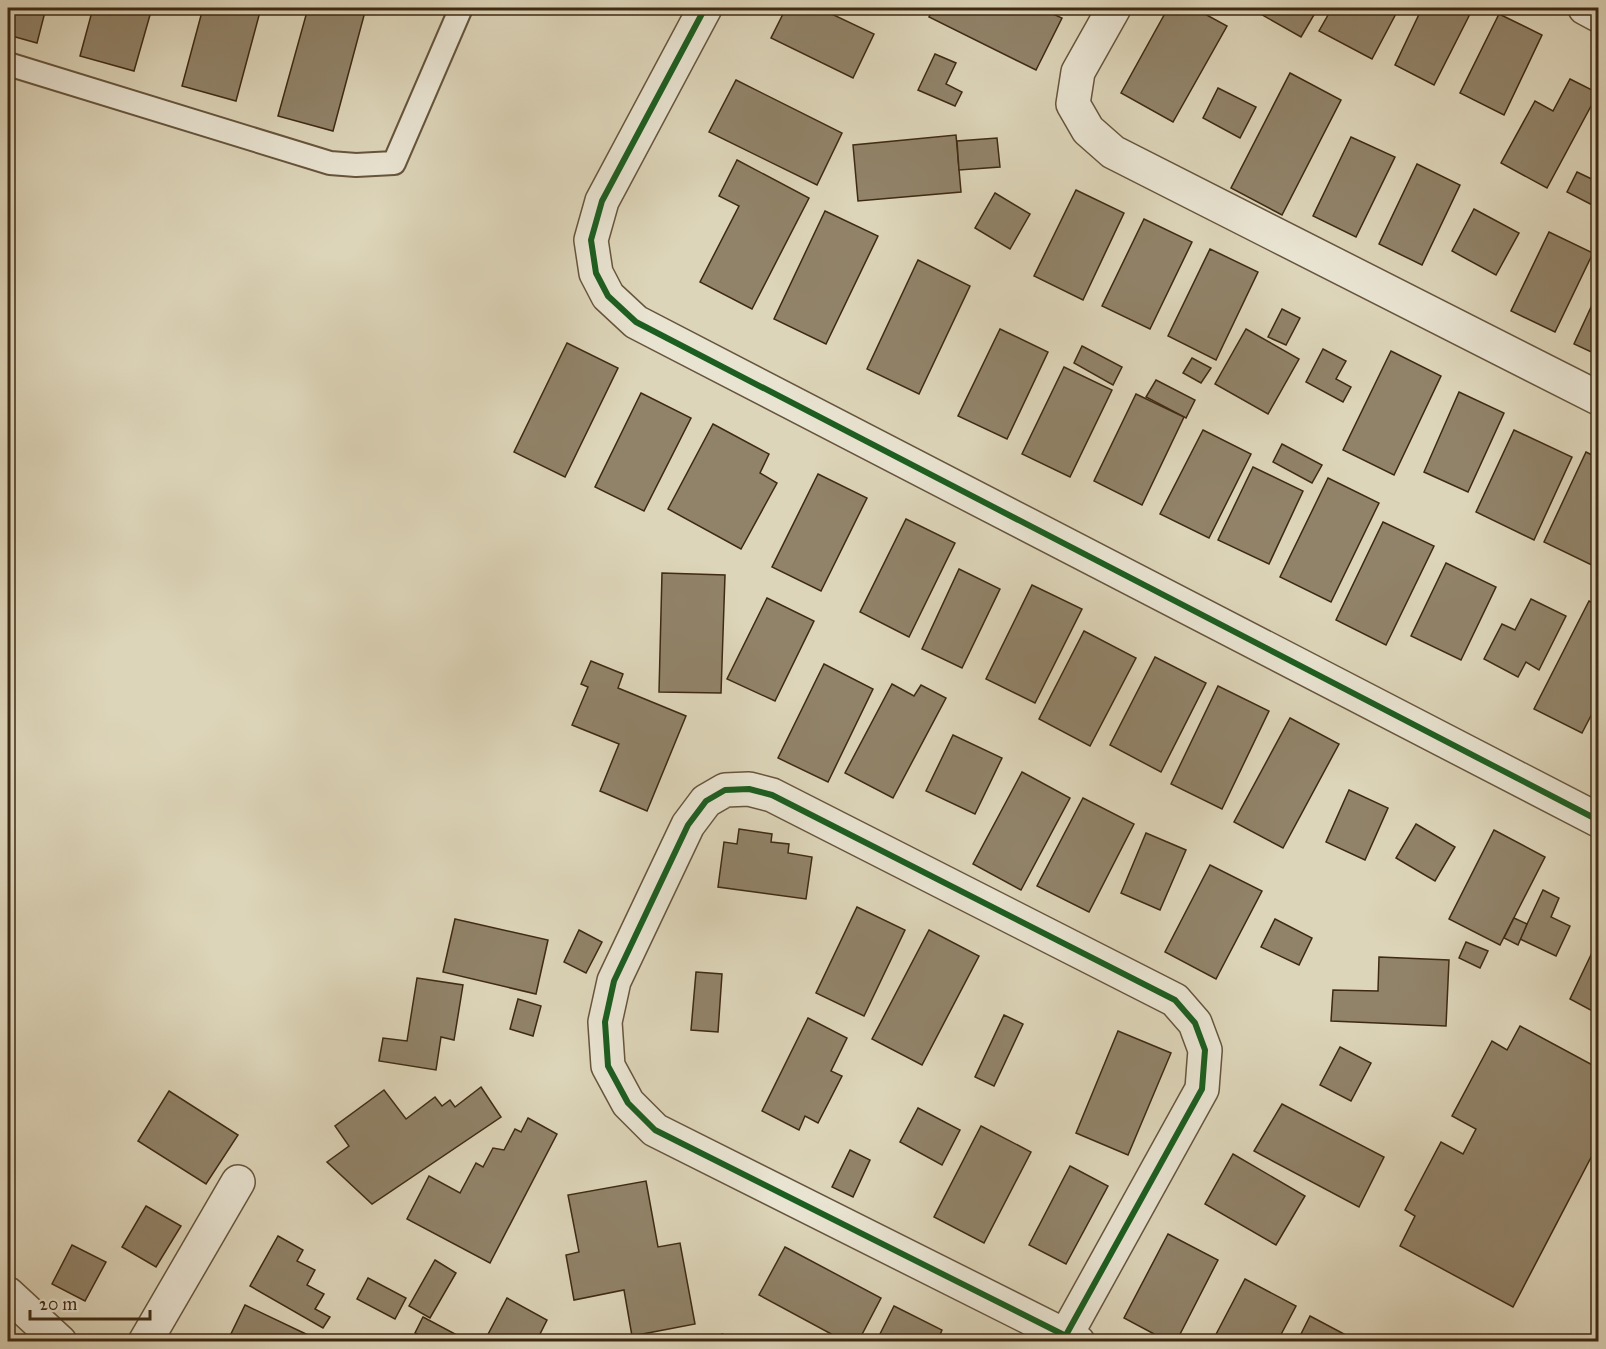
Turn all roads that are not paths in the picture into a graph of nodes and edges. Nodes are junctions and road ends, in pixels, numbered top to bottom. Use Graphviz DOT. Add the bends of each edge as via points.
graph roads {
  1 [pos="461,8"];
  2 [pos="705,8"];
  3 [pos="1114,8"];
  4 [pos="1585,8"];
  5 [pos="1599,15"];
  6 [pos="8,64"];
  7 [pos="1599,398"];
  8 [pos="1599,820"];
  9 [pos="238,1182"];
  10 [pos="8,1294"];
  11 [pos="1072,1338"];
  12 [pos="60,1341"];
  13 [pos="145,1341"];
  1 -- 6 [label="lane" via="394,163 330,163"];
  2 -- 8 [label="street" via="602,201 591,240 596,273 608,296 636,322"];
  3 -- 7 [label="street" via="1078,72 1073,105 1088,130 1113,152"];
  4 -- 5 [label="street"];
  9 -- 13 [label="street"];
  10 -- 12 [label="street"];
  11 -- 11 [label="street" via="655,1130 628,1103 608,1066 605,1022 614,981 688,825 706,801 725,790 749,789 772,795 1175,1000 1195,1023 1205,1050 1202,1089"];
}
